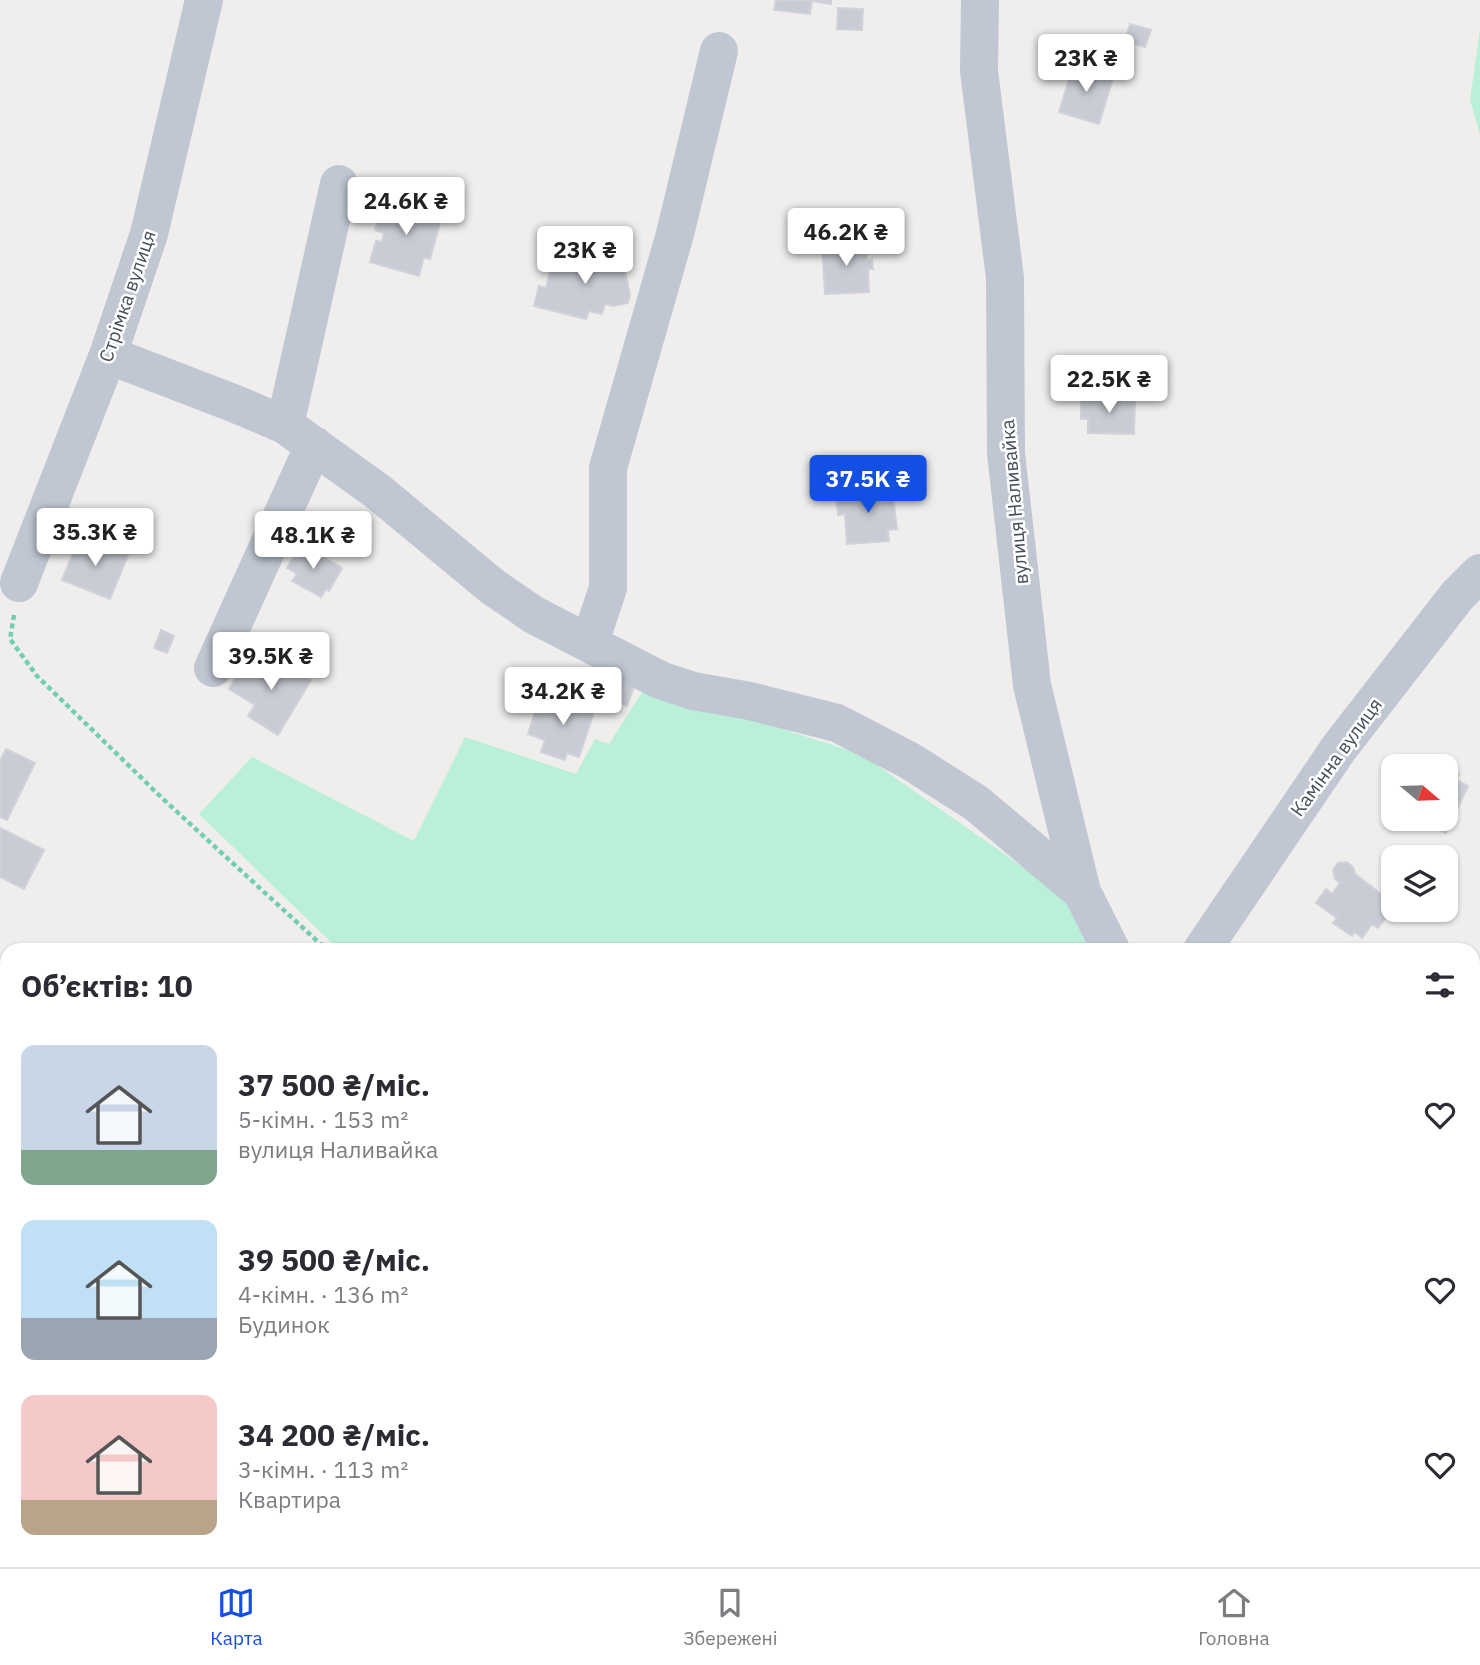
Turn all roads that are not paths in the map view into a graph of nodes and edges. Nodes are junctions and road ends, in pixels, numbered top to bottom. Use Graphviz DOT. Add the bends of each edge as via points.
graph roads {
  1 [pos="204,0"];
  2 [pos="981,0"];
  3 [pos="719,51"];
  4 [pos="339,184"];
  5 [pos="108,355"];
  6 [pos="299,435"];
  7 [pos="1480,573"];
  8 [pos="19,583"];
  9 [pos="590,642"];
  10 [pos="213,668"];
  11 [pos="1082,892"];
  12 [pos="1108,943"];
  13 [pos="1207,943"];
  1 -- 5 [label="street, Стрімка вулиця" via="149,234"];
  2 -- 11 [label="street, вулиця Наливайка" via="979,71 1005,278 1006,453 1030,672"];
  3 -- 9 [label="street" via="675,234 608,468 608,588"];
  4 -- 6 [label="street"];
  5 -- 6 [label="street" via="233,402"];
  5 -- 8 [label="street, Стрімка вулиця"];
  6 -- 9 [label="street" via="377,491 493,587 534,615"];
  6 -- 10 [label="street"];
  7 -- 13 [label="street, Камінна вулиця" via="1339,748"];
  9 -- 11 [label="street" via="660,680 693,691 837,723 976,803"];
  11 -- 12 [label="street, вулиця Наливайка"];
}
